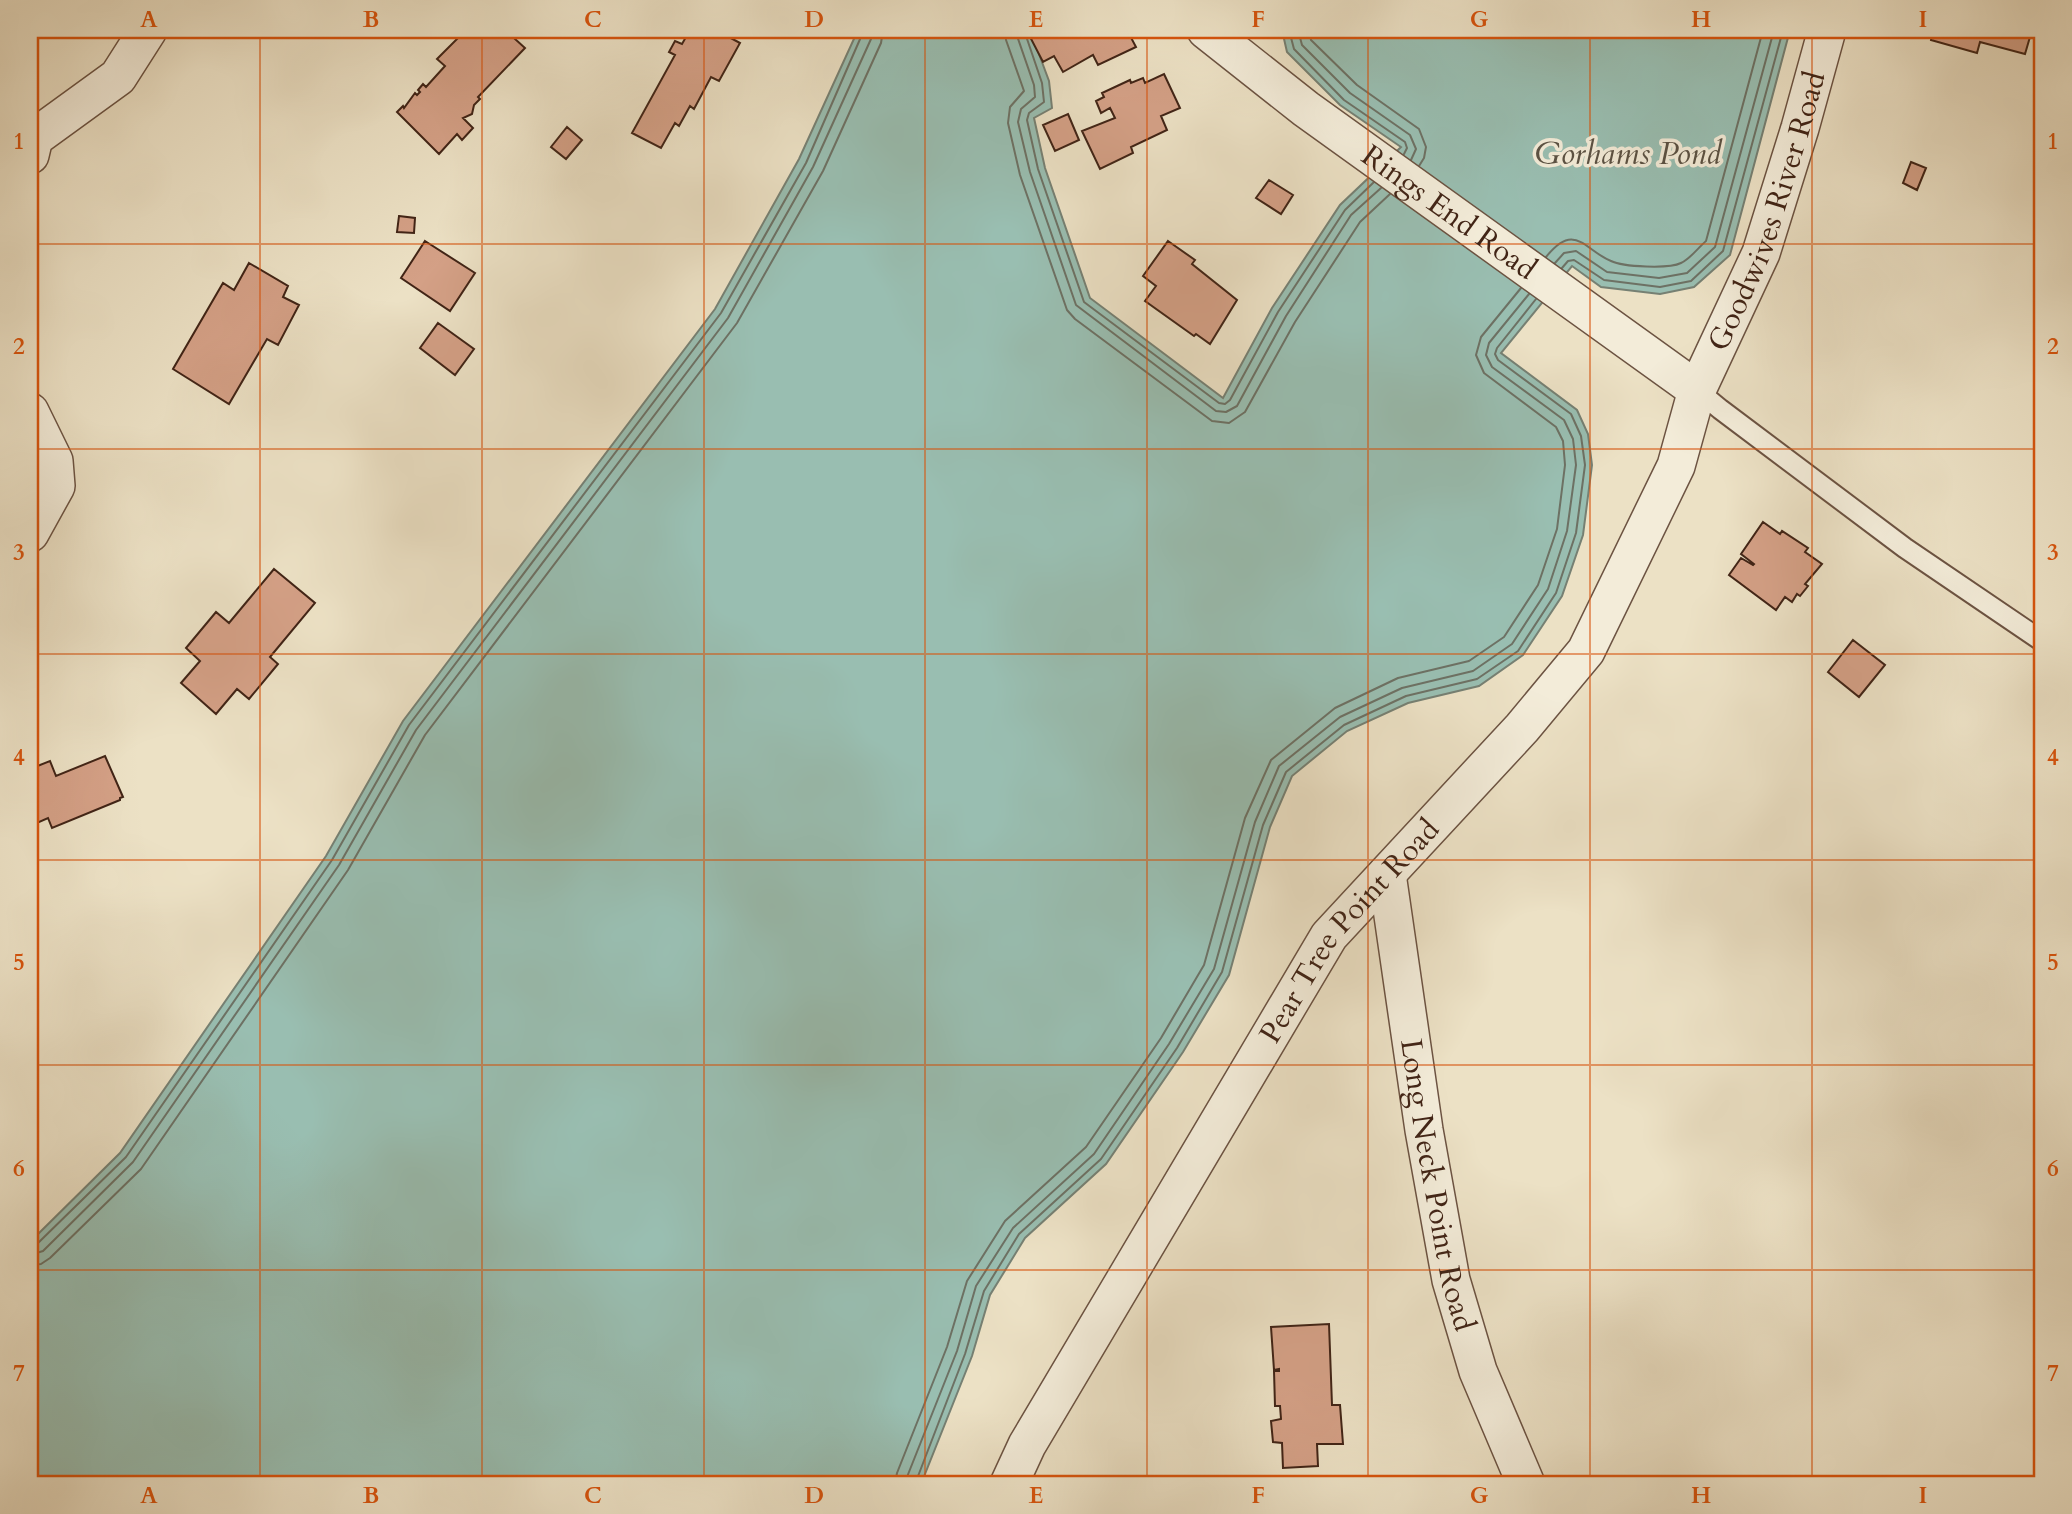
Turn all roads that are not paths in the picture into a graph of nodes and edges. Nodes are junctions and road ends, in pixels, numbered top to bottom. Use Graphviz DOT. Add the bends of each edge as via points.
graph roads {
  1 [pos="148,30"];
  2 [pos="1206,30"];
  3 [pos="1827,30"];
  4 [pos="31,143"];
  5 [pos="1698,390"];
  6 [pos="30,412"];
  7 [pos="30,533"];
  8 [pos="2042,641"];
  9 [pos="1387,874"];
  10 [pos="1009,1484"];
  11 [pos="1526,1484"];
  1 -- 4 [label="street" via="118,77"];
  2 -- 5 [label="street, Rings End Road" via="1306,109"];
  3 -- 5 [label="street, Goodwives River Road" via="1761,253"];
  5 -- 8 [label="lane" via="1905,548"];
  5 -- 9 [label="street, Pear Tree Point Road" via="1676,467 1586,651 1522,728"];
  6 -- 7 [label="street" via="54,461 56,486"];
  9 -- 10 [label="street, Pear Tree Point Road" via="1329,936 1027,1445"];
  9 -- 11 [label="street, Long Neck Point Road" via="1451,1280 1478,1371"];
}
